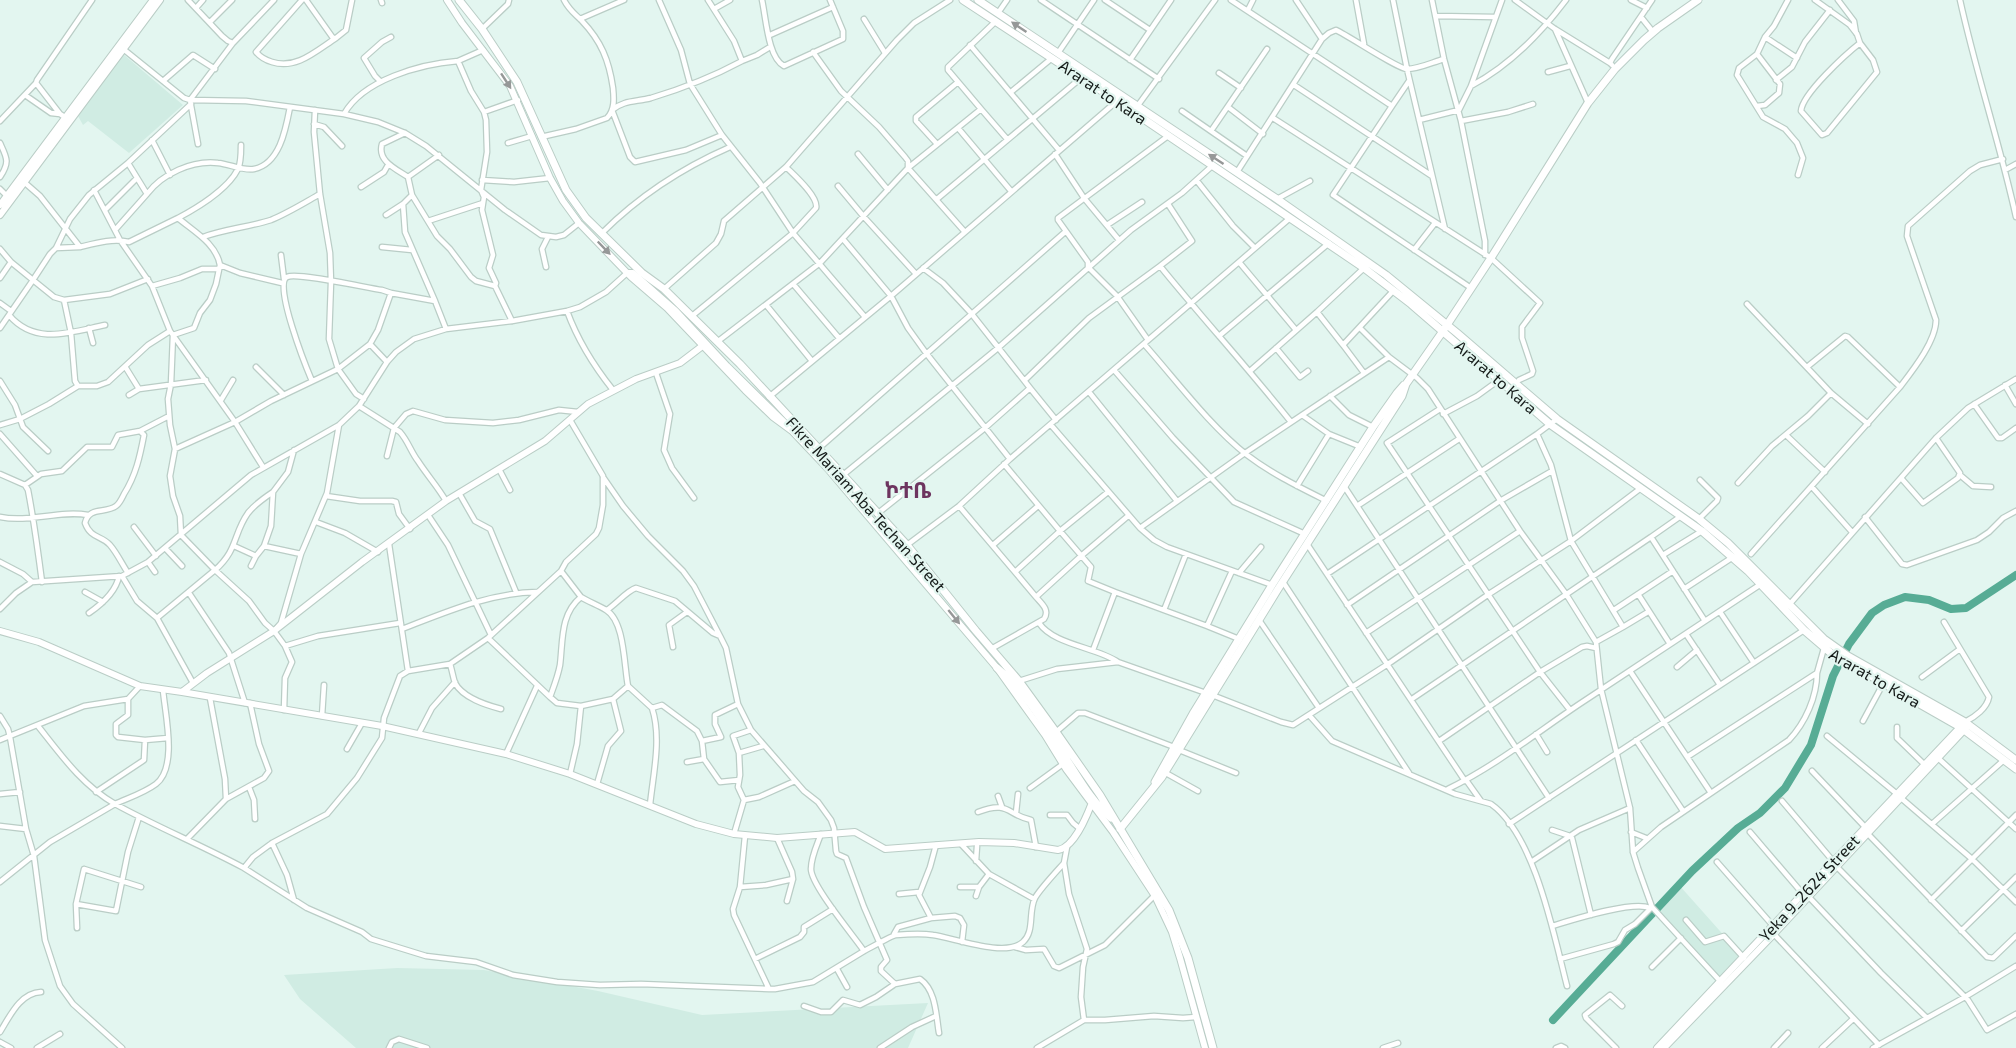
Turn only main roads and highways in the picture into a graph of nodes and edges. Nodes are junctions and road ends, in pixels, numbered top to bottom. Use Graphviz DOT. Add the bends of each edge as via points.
graph roads {
  1 [pos="459,0"];
  2 [pos="963,0"];
  3 [pos="978,0"];
  4 [pos="1698,0"];
  5 [pos="1055,56"];
  6 [pos="1135,109"];
  7 [pos="1445,328"];
  8 [pos="1554,422"];
  9 [pos="785,424"];
  10 [pos="797,426"];
  11 [pos="1376,429"];
  12 [pos="1595,452"];
  13 [pos="1684,513"];
  14 [pos="1265,603"];
  15 [pos="1787,607"];
  16 [pos="1823,644"];
  17 [pos="1846,659"];
  18 [pos="998,668"];
  19 [pos="1209,694"];
  20 [pos="1919,699"];
  21 [pos="1966,725"];
  22 [pos="1176,748"];
  23 [pos="2015,756"];
  24 [pos="2016,769"];
  25 [pos="1153,788"];
  26 [pos="1118,826"];
  27 [pos="1214,1048"];
  1 -- 10 [label="main road, Fikre Mariam Aba Techan Street" via="517,82 566,190 586,218 692,316"];
  2 -- 5 [label="main road, Ararat to Kara"];
  5 -- 3 [label="main road, Ararat to Kara, one-way"];
  4 -- 7 [label="main road" via="1653,32 1588,103"];
  5 -- 6 [label="main road, Ararat to Kara"];
  5 -- 6 [label="main road, Ararat to Kara" via="1081,78"];
  6 -- 7 [label="main road, Ararat to Kara" via="1168,136 1329,243"];
  7 -- 6 [label="main road, Ararat to Kara, one-way" via="1386,275 1237,172"];
  7 -- 8 [label="main road, Ararat to Kara"];
  7 -- 8 [label="main road, Ararat to Kara" via="1499,380"];
  7 -- 11 [label="main road"];
  8 -- 12 [label="main road, Ararat to Kara"];
  9 -- 10 [label="main road"];
  10 -- 26 [label="main road, Fikre Mariam Aba Techan Street" via="907,545 1019,681"];
  11 -- 14 [label="main road" via="1283,582"];
  11 -- 14 [label="main road" via="1272,585"];
  12 -- 13 [label="main road, Ararat to Kara"];
  12 -- 13 [label="main road, Ararat to Kara" via="1641,488"];
  13 -- 15 [label="main road, Ararat to Kara"];
  13 -- 15 [label="main road, Ararat to Kara" via="1699,519 1728,543"];
  14 -- 19 [label="main road" via="1239,639"];
  14 -- 19 [label="main road" via="1259,620"];
  15 -- 16 [label="main road, Ararat to Kara"];
  15 -- 16 [label="main road, Ararat to Kara" via="1804,630"];
  16 -- 17 [label="main road, Ararat to Kara"];
  17 -- 20 [label="main road, Ararat to Kara"];
  17 -- 20 [label="main road, Ararat to Kara" via="1883,684"];
  18 -- 26 [label="main road" via="1029,704 1088,793"];
  19 -- 22 [label="main road"];
  20 -- 21 [label="main road, Ararat to Kara"];
  21 -- 23 [label="main road, Ararat to Kara"];
  21 -- 24 [label="main road, Ararat to Kara"];
  22 -- 25 [label="main road"];
  22 -- 25 [label="main road" via="1157,774"];
  25 -- 26 [label="main road"];
  26 -- 27 [label="main road, Fikre Mariam Aba Techan Street" via="1182,941"];
}
